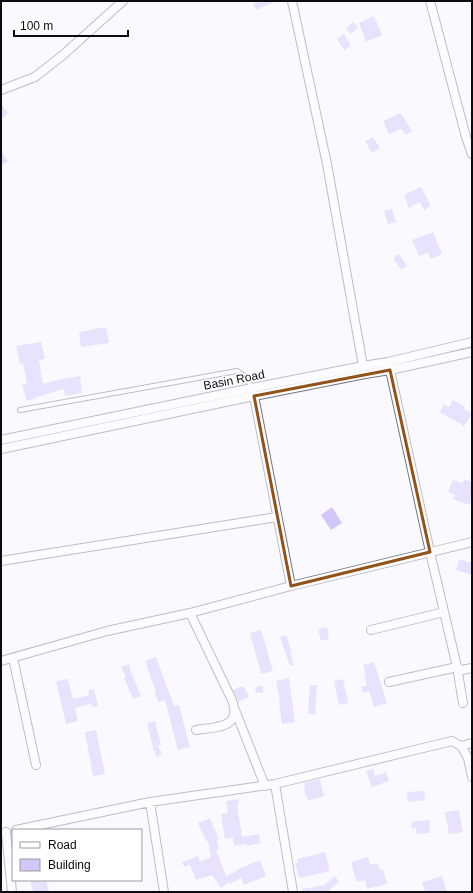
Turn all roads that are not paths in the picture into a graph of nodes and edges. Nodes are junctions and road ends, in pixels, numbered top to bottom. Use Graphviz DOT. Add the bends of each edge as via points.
graph roads {
  1 [pos="124,1"];
  2 [pos="292,1"];
  3 [pos="430,1"];
  4 [pos="1,90"];
  5 [pos="469,135"];
  6 [pos="472,154"];
  7 [pos="472,342"];
  8 [pos="472,352"];
  9 [pos="363,366"];
  10 [pos="390,370"];
  11 [pos="253,392"];
  12 [pos="20,410"];
  13 [pos="133,417"];
  14 [pos="1,440"];
  15 [pos="1,449"];
  16 [pos="277,517"];
  17 [pos="472,542"];
  18 [pos="430,552"];
  19 [pos="1,561"];
  20 [pos="291,586"];
  21 [pos="444,612"];
  22 [pos="190,613"];
  23 [pos="371,630"];
  24 [pos="13,658"];
  25 [pos="1,661"];
  26 [pos="457,667"];
  27 [pos="472,668"];
  28 [pos="389,682"];
  29 [pos="463,704"];
  30 [pos="235,710"];
  31 [pos="196,730"];
  32 [pos="472,743"];
  33 [pos="461,746"];
  34 [pos="36,764"];
  35 [pos="472,776"];
  36 [pos="275,784"];
  37 [pos="266,786"];
  38 [pos="150,802"];
  39 [pos="19,829"];
  40 [pos="9,831"];
  41 [pos="12,892"];
  42 [pos="164,892"];
  43 [pos="293,892"];
  1 -- 4 [label="street" via="35,77"];
  2 -- 9 [label="street" via="327,164"];
  3 -- 5 [label="street"];
  5 -- 6 [label="street"];
  7 -- 9 [label="street, Basin Road"];
  8 -- 10 [label="street, Basin Road"];
  9 -- 11 [label="street, Basin Road"];
  10 -- 11 [label="street, Basin Road"];
  10 -- 18 [label="street"];
  11 -- 12 [label="lane" via="246,377 237,372"];
  11 -- 13 [label="street, Basin Road"];
  11 -- 16 [label="street"];
  13 -- 14 [label="street, Basin Road"];
  13 -- 15 [label="street, Basin Road"];
  16 -- 19 [label="street"];
  16 -- 20 [label="street"];
  17 -- 18 [label="street"];
  18 -- 20 [label="street"];
  18 -- 21 [label="street"];
  20 -- 22 [label="street"];
  21 -- 23 [label="street"];
  21 -- 26 [label="street"];
  22 -- 24 [label="street" via="107,631"];
  22 -- 30 [label="street" via="232,698"];
  24 -- 25 [label="street"];
  24 -- 34 [label="street"];
  26 -- 27 [label="street" via="462,670"];
  26 -- 28 [label="street"];
  26 -- 29 [label="street"];
  30 -- 31 [label="street" via="230,722 224,726"];
  30 -- 37 [label="street"];
  32 -- 33 [label="street"];
  33 -- 35 [label="street" via="468,758"];
  33 -- 36 [label="street" via="452,741"];
  36 -- 37 [label="street"];
  36 -- 43 [label="street"];
  37 -- 38 [label="street"];
  38 -- 39 [label="street"];
  38 -- 42 [label="street"];
  40 -- 41 [label="street"];
}
